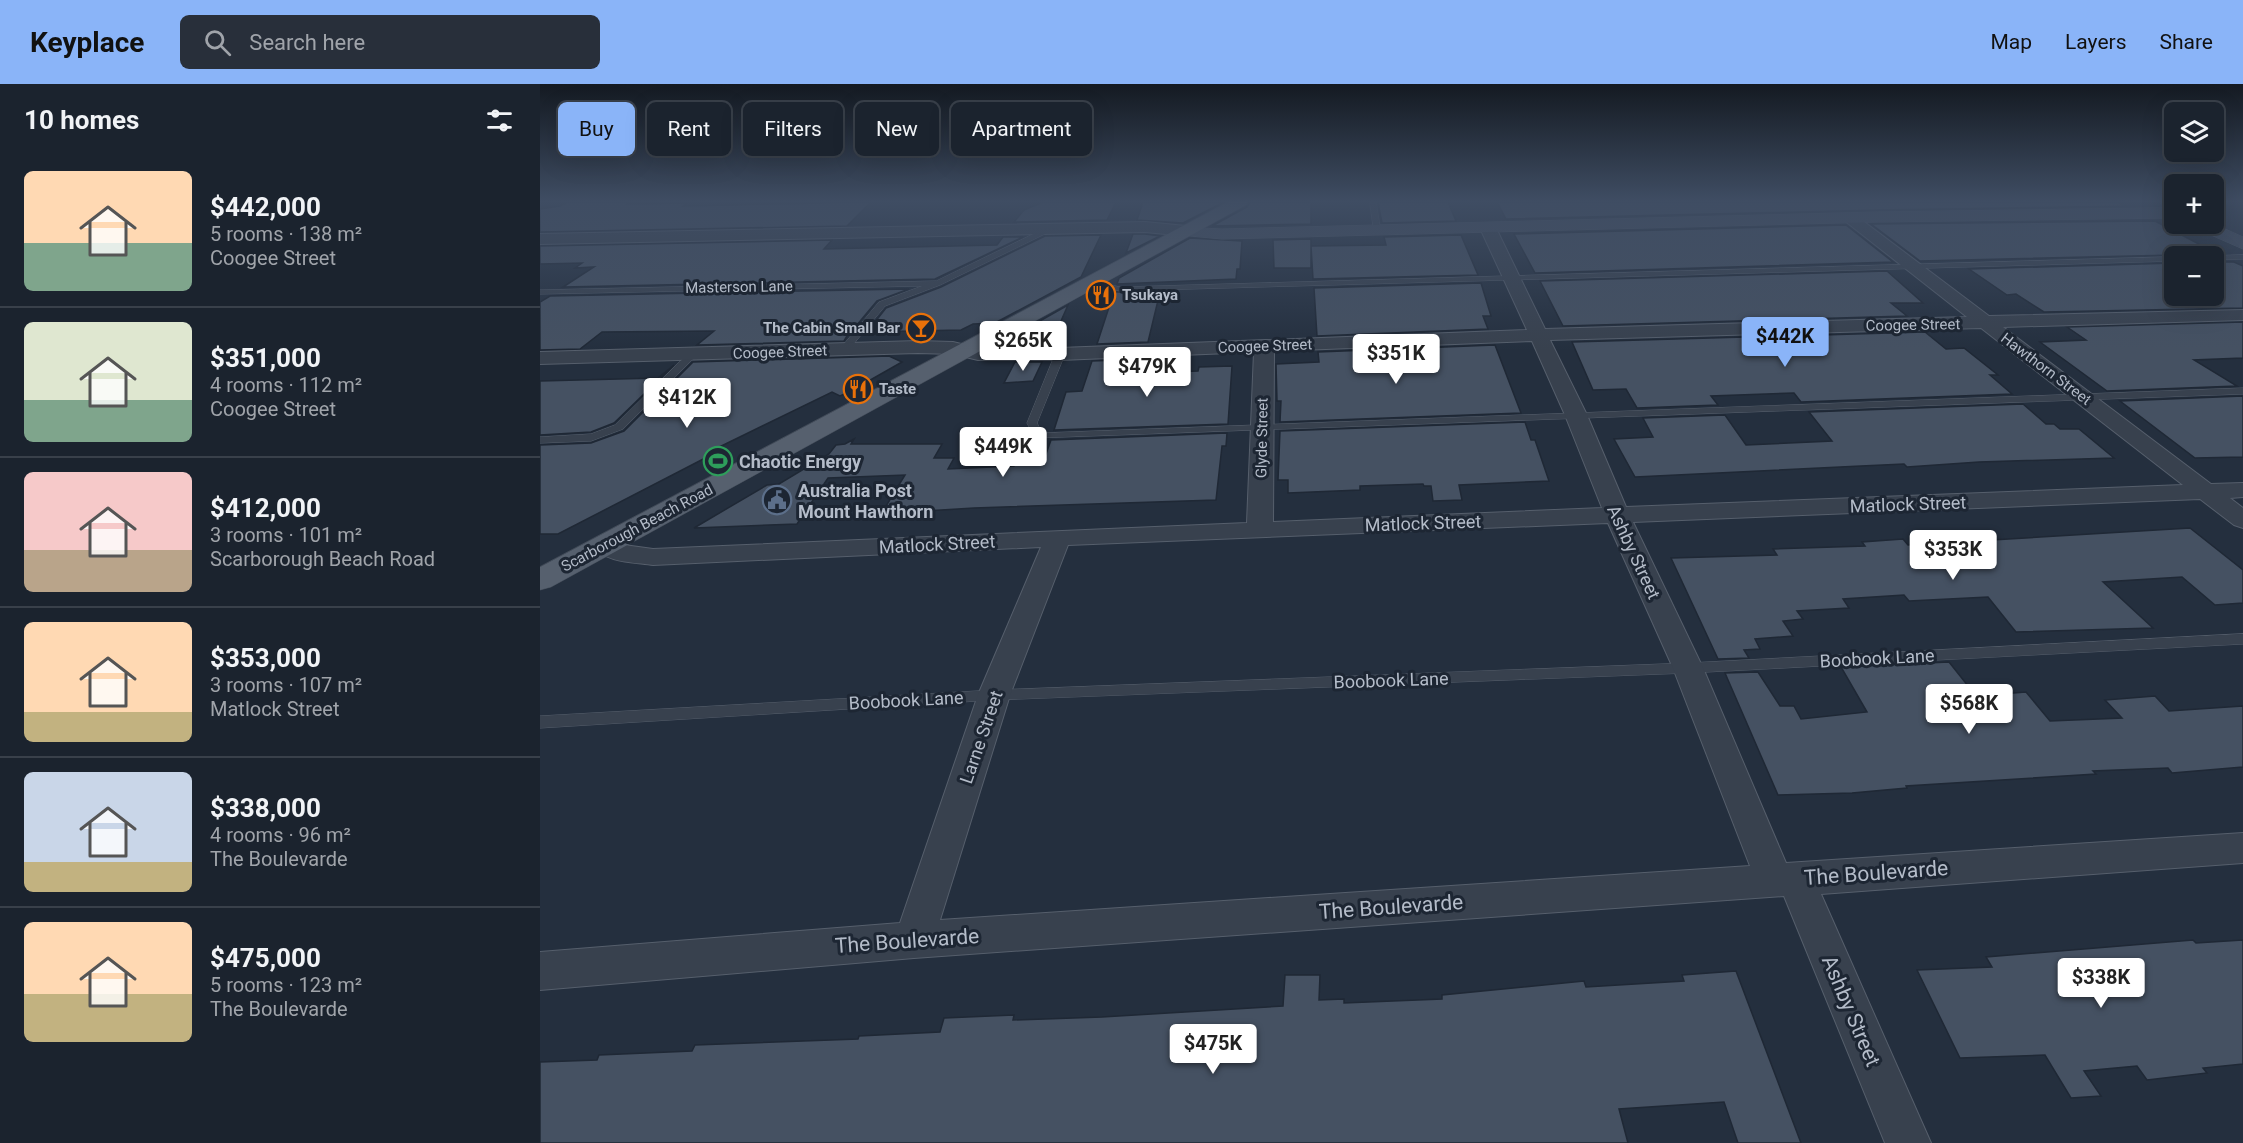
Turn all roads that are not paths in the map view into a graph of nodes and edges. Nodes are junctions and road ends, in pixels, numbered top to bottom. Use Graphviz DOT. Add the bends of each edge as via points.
graph roads {
  1 [pos="1004,251"];
  2 [pos="1148,251"];
  3 [pos="1499,251"];
  4 [pos="1893,251"];
  5 [pos="2243,257"];
  6 [pos="2224,258"];
  7 [pos="2164,259"];
  8 [pos="1912,266"];
  9 [pos="1511,277"];
  10 [pos="937,283"];
  11 [pos="1090,283"];
  12 [pos="540,292"];
  13 [pos="2243,315"];
  14 [pos="1986,323"];
  15 [pos="1538,336"];
  16 [pos="1264,346"];
  17 [pos="844,350"];
  18 [pos="964,350"];
  19 [pos="693,354"];
  20 [pos="1060,354"];
  21 [pos="540,358"];
  22 [pos="2243,391"];
  23 [pos="2083,397"];
  24 [pos="1576,415"];
  25 [pos="1263,427"];
  26 [pos="540,440"];
  27 [pos="2243,490"];
  28 [pos="2207,492"];
  29 [pos="1617,515"];
  30 [pos="2243,520"];
  31 [pos="1260,529"];
  32 [pos="1058,538"];
  33 [pos="604,545"];
  34 [pos="542,578"];
  35 [pos="2243,639"];
  36 [pos="1688,668"];
  37 [pos="994,695"];
  38 [pos="540,722"];
  39 [pos="2243,848"];
  40 [pos="1785,879"];
  41 [pos="914,940"];
  42 [pos="540,971"];
  43 [pos="1908,1143"];
  1 -- 10 [label="lane"];
  2 -- 11 [label="main road, Scarborough Beach Road"];
  3 -- 9 [label="street, Ashby Street"];
  4 -- 8 [label="street, Hawthorn Street"];
  5 -- 6 [label="lane"];
  7 -- 8 [label="lane"];
  8 -- 9 [label="lane"];
  8 -- 14 [label="street, Hawthorn Street"];
  9 -- 11 [label="lane" via="1120,289"];
  9 -- 15 [label="street, Ashby Street"];
  10 -- 12 [label="lane, Masterson Lane"];
  10 -- 17 [label="lane" via="882,304"];
  11 -- 18 [label="main road, Scarborough Beach Road"];
  13 -- 14 [label="street, Coogee Street"];
  14 -- 15 [label="street, Coogee Street"];
  14 -- 23 [label="street, Hawthorn Street"];
  15 -- 16 [label="street, Coogee Street"];
  15 -- 24 [label="street, Ashby Street"];
  16 -- 20 [label="street, Coogee Street"];
  16 -- 25 [label="street, Glyde Street"];
  17 -- 18 [label="street, Coogee Street"];
  17 -- 19 [label="street, Coogee Street"];
  18 -- 20 [label="street, Coogee Street" via="978,354"];
  18 -- 33 [label="main road, Scarborough Beach Road"];
  19 -- 21 [label="street, Coogee Street"];
  19 -- 26 [label="lane" via="619,427 606,435"];
  20 -- 25 [label="lane" via="1032,423 1039,436"];
  22 -- 23 [label="lane"];
  23 -- 24 [label="lane"];
  23 -- 28 [label="street, Hawthorn Street"];
  24 -- 25 [label="lane"];
  24 -- 29 [label="street, Ashby Street"];
  25 -- 31 [label="street, Glyde Street"];
  27 -- 28 [label="street, Matlock Street"];
  28 -- 29 [label="street, Matlock Street"];
  28 -- 30 [label="street, Hawthorn Street"];
  29 -- 31 [label="street, Matlock Street"];
  29 -- 36 [label="street, Ashby Street"];
  31 -- 32 [label="street, Matlock Street"];
  32 -- 33 [label="street, Matlock Street" via="653,557 617,552"];
  32 -- 37 [label="street, Larne Street"];
  33 -- 34 [label="main road, Scarborough Beach Road"];
  35 -- 36 [label="lane, Boobook Lane"];
  36 -- 37 [label="lane, Boobook Lane"];
  36 -- 40 [label="street, Ashby Street"];
  37 -- 38 [label="lane, Boobook Lane"];
  37 -- 41 [label="street, Larne Street"];
  39 -- 40 [label="street, The Boulevarde"];
  40 -- 41 [label="street, The Boulevarde"];
  40 -- 43 [label="street, Ashby Street"];
  41 -- 42 [label="street, The Boulevarde"];
}
